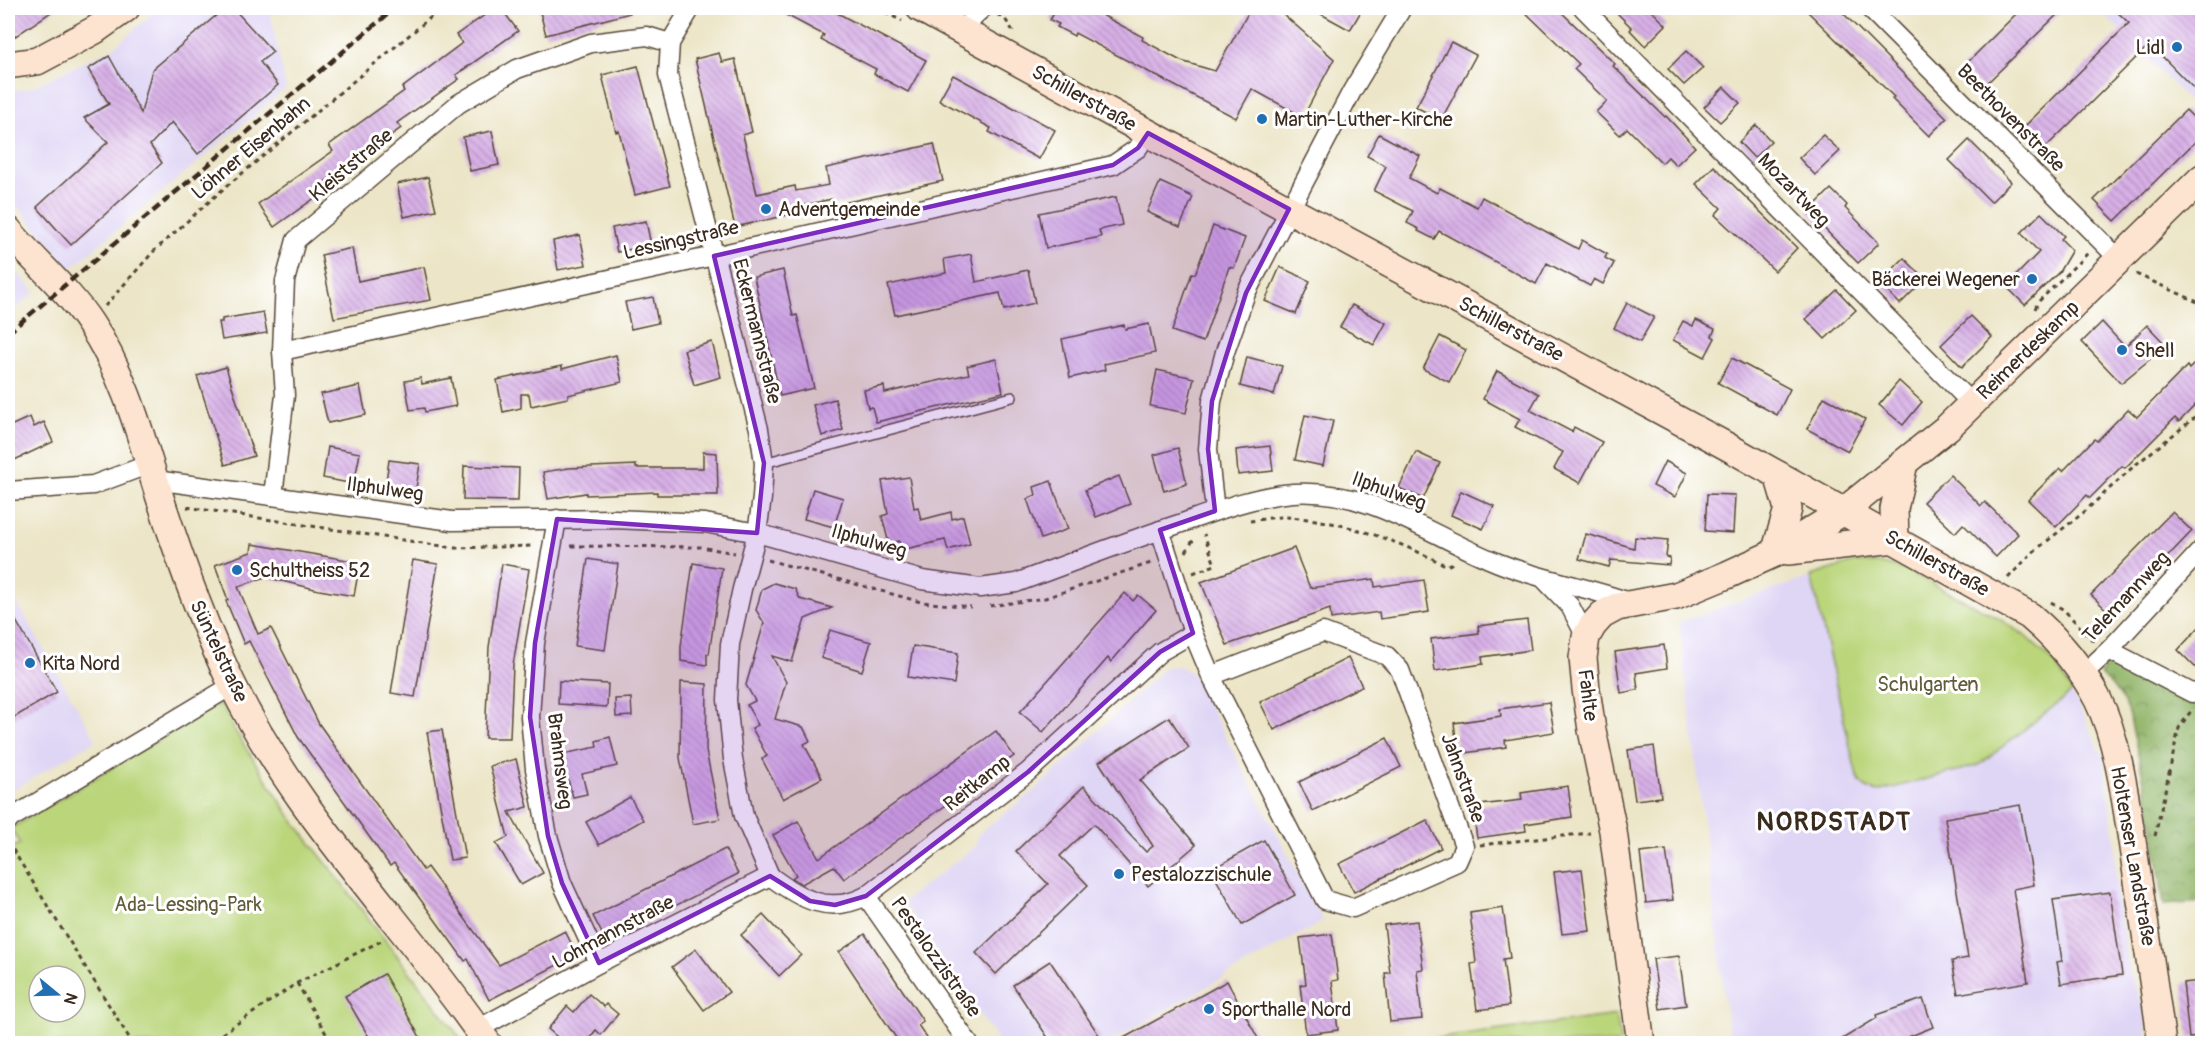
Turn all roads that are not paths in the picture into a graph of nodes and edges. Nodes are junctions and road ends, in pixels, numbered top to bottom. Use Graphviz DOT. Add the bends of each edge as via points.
graph roads {
  1 [pos="126,8"];
  2 [pos="691,8"];
  3 [pos="920,8"];
  4 [pos="983,8"];
  5 [pos="1402,8"];
  6 [pos="1583,8"];
  7 [pos="1869,8"];
  8 [pos="964,31"];
  9 [pos="670,43"];
  10 [pos="8,65"];
  11 [pos="1148,134"];
  12 [pos="2202,180"];
  13 [pos="1289,209"];
  14 [pos="8,230"];
  15 [pos="714,256"];
  16 [pos="2128,267"];
  17 [pos="282,351"];
  18 [pos="1012,397"];
  19 [pos="1972,405"];
  20 [pos="764,463"];
  21 [pos="1904,463"];
  22 [pos="152,472"];
  23 [pos="1778,475"];
  24 [pos="8,491"];
  25 [pos="273,496"];
  26 [pos="1215,511"];
  27 [pos="1844,511"];
  28 [pos="557,519"];
  29 [pos="1160,530"];
  30 [pos="757,533"];
  31 [pos="1895,539"];
  32 [pos="2202,549"];
  33 [pos="1775,553"];
  34 [pos="1543,578"];
  35 [pos="1632,603"];
  36 [pos="1193,633"];
  37 [pos="1586,637"];
  38 [pos="2109,650"];
  39 [pos="2082,675"];
  40 [pos="1211,676"];
  41 [pos="233,685"];
  42 [pos="2200,697"];
  43 [pos="8,820"];
  44 [pos="770,876"];
  45 [pos="866,896"];
  46 [pos="599,963"];
  47 [pos="483,1036"];
  48 [pos="969,1044"];
  49 [pos="1641,1044"];
  50 [pos="2162,1044"];
  1 -- 10 [label="main road" via="95,30 37,61"];
  2 -- 9 [label="street, Eckermannstraße"];
  3 -- 8 [label="main road, Schillerstraße"];
  4 -- 8 [label="street"];
  5 -- 13 [label="street"];
  6 -- 19 [label="street, Mozartweg"];
  7 -- 16 [label="street, Beethovenstraße"];
  8 -- 11 [label="main road, Schillerstraße"];
  9 -- 15 [label="street, Eckermannstraße" via="669,75"];
  9 -- 17 [label="street, Kleiststraße" via="647,36 591,43 517,69 458,104 296,240 285,281"];
  11 -- 13 [label="main road, Schillerstraße"];
  11 -- 15 [label="street, Lessingstraße" via="1138,148 1113,165"];
  12 -- 16 [label="main road, Reimerdeskamp"];
  13 -- 23 [label="main road, Schillerstraße"];
  13 -- 26 [label="street" via="1246,293 1212,401 1208,449"];
  14 -- 22 [label="main road, Süntelstraße" via="90,323 116,369"];
  15 -- 17 [label="street, Lessingstraße"];
  15 -- 20 [label="street, Eckermannstraße" via="759,429"];
  16 -- 19 [label="main road, Reimerdeskamp"];
  17 -- 25 [label="street, Kleiststraße" via="285,394"];
  18 -- 20 [label="lane"];
  19 -- 21 [label="main road, Reimerdeskamp"];
  20 -- 30 [label="street, Eckermannstraße"];
  21 -- 27 [label="main road, Reimerdeskamp"];
  21 -- 31 [label="main road" via="1893,509"];
  22 -- 24 [label="street" via="93,485"];
  22 -- 25 [label="street, Ilphulweg"];
  22 -- 41 [label="main road, Süntelstraße" via="194,597"];
  23 -- 27 [label="main road, Schillerstraße"];
  23 -- 33 [label="main road" via="1788,509"];
  25 -- 28 [label="street, Ilphulweg" via="452,521"];
  26 -- 29 [label="street, Ilphulweg"];
  26 -- 34 [label="street, Ilphulweg" via="1292,493 1355,498 1489,560"];
  27 -- 31 [label="main road, Schillerstraße"];
  27 -- 33 [label="main road"];
  28 -- 30 [label="street, Ilphulweg" via="705,523"];
  28 -- 46 [label="street, Brahmsweg" via="535,643 530,717 548,836 562,883"];
  29 -- 30 [label="street, Ilphulweg" via="1016,583 980,588 922,580"];
  29 -- 36 [label="street, Jahnstraße"];
  30 -- 44 [label="street, Eckermannstraße" via="730,644 727,700 744,816"];
  31 -- 33 [label="main road"];
  31 -- 39 [label="main road, Schillerstraße" via="2000,582 2054,637"];
  32 -- 38 [label="street, Telemannweg"];
  33 -- 35 [label="main road" via="1676,596"];
  34 -- 35 [label="street, Ilphulweg"];
  34 -- 37 [label="street, Ilphulweg" via="1570,606"];
  35 -- 37 [label="main road" via="1602,615"];
  36 -- 40 [label="street, Jahnstraße"];
  36 -- 45 [label="street, Reitkamp" via="1160,652 1028,772"];
  37 -- 49 [label="main road, Fahlte" via="1586,689 1613,831"];
  38 -- 39 [label="street, Telemannweg"];
  38 -- 42 [label="street"];
  39 -- 50 [label="main road, Holtenser Landstraße" via="2098,700 2118,765"];
  40 -- 40 [label="street, Jahnstraße" via="1325,900 1353,908 1457,862 1464,846 1400,670 1387,656 1323,632"];
  41 -- 43 [label="street"];
  41 -- 47 [label="main road, Süntelstraße" via="314,816"];
  44 -- 45 [label="street, Reitkamp" via="810,902 835,905"];
  44 -- 46 [label="street, Lohmannstraße"];
  45 -- 48 [label="street, Pestalozzistraße"];
  46 -- 47 [label="street, Lohmannstraße"];
}
